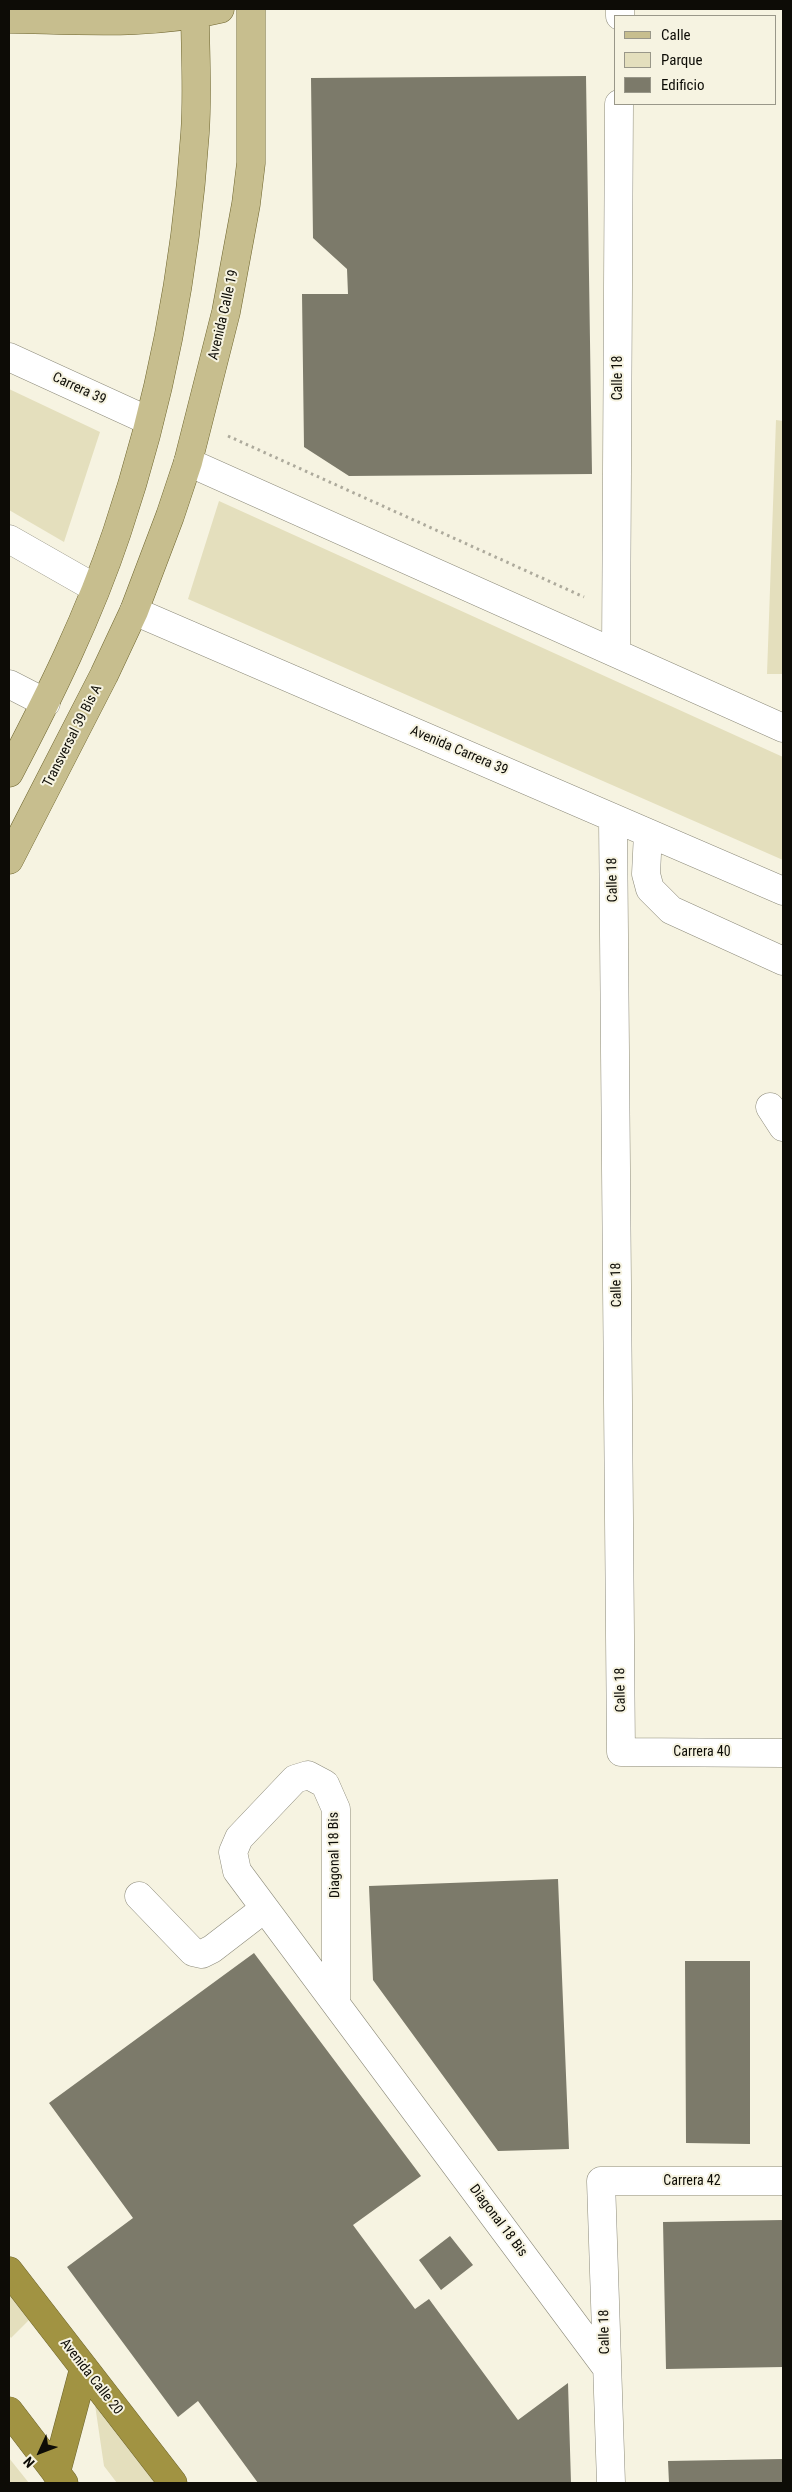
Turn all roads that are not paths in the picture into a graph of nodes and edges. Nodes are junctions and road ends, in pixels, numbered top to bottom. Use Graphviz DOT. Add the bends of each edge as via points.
graph roads {
  1 [pos="252,9"];
  2 [pos="203,11"];
  3 [pos="9,19"];
  4 [pos="620,105"];
  5 [pos="9,357"];
  6 [pos="149,421"];
  7 [pos="188,462"];
  8 [pos="9,539"];
  9 [pos="95,588"];
  10 [pos="134,611"];
  11 [pos="616,652"];
  12 [pos="9,684"];
  13 [pos="46,703"];
  14 [pos="783,728"];
  15 [pos="9,773"];
  16 [pos="613,818"];
  17 [pos="648,833"];
  18 [pos="9,860"];
  19 [pos="783,891"];
  20 [pos="783,961"];
  21 [pos="621,1752"];
  22 [pos="783,1753"];
  23 [pos="139,1896"];
  24 [pos="264,1909"];
  25 [pos="336,2003"];
  26 [pos="602,2181"];
  27 [pos="783,2181"];
  28 [pos="9,2271"];
  29 [pos="606,2367"];
  30 [pos="84,2368"];
  31 [pos="9,2411"];
  32 [pos="60,2478"];
  33 [pos="173,2483"];
  34 [pos="611,2483"];
  1 -- 7 [label="main road, Avenida Calle 19" via="251,163 246,204 226,312"];
  2 -- 3 [label="main road" via="138,20"];
  2 -- 6 [label="main road" via="192,174 165,351"];
  4 -- 11 [label="street, Calle 18"];
  5 -- 6 [label="street, Carrera 39"];
  6 -- 9 [label="main road" via="117,534"];
  7 -- 10 [label="main road, Avenida Calle 19"];
  7 -- 11 [label="street"];
  8 -- 9 [label="street"];
  9 -- 13 [label="main road"];
  10 -- 16 [label="street, Avenida Carrera 39"];
  10 -- 18 [label="main road, Transversal 39 Bis A"];
  11 -- 14 [label="street"];
  12 -- 13 [label="street"];
  13 -- 15 [label="main road"];
  16 -- 17 [label="street, Avenida Carrera 39"];
  16 -- 21 [label="street, Calle 18"];
  17 -- 19 [label="street, Avenida Carrera 39"];
  17 -- 20 [label="street" via="646,874 650,889 671,910"];
  21 -- 22 [label="street, Carrera 40"];
  23 -- 24 [label="street" via="193,1952 202,1954 212,1950"];
  24 -- 25 [label="street, Diagonal 18 Bis"];
  24 -- 25 [label="street, Diagonal 18 Bis" via="237,1871 233,1852 239,1838 295,1779 308,1775 325,1784 336,1809"];
  25 -- 29 [label="street, Diagonal 18 Bis"];
  26 -- 27 [label="street, Carrera 42"];
  26 -- 29 [label="street, Calle 18"];
  28 -- 30 [label="highway, Avenida Calle 20"];
  29 -- 34 [label="street, Calle 18"];
  30 -- 32 [label="highway"];
  30 -- 33 [label="highway, Avenida Calle 20"];
  31 -- 32 [label="highway"];
}
